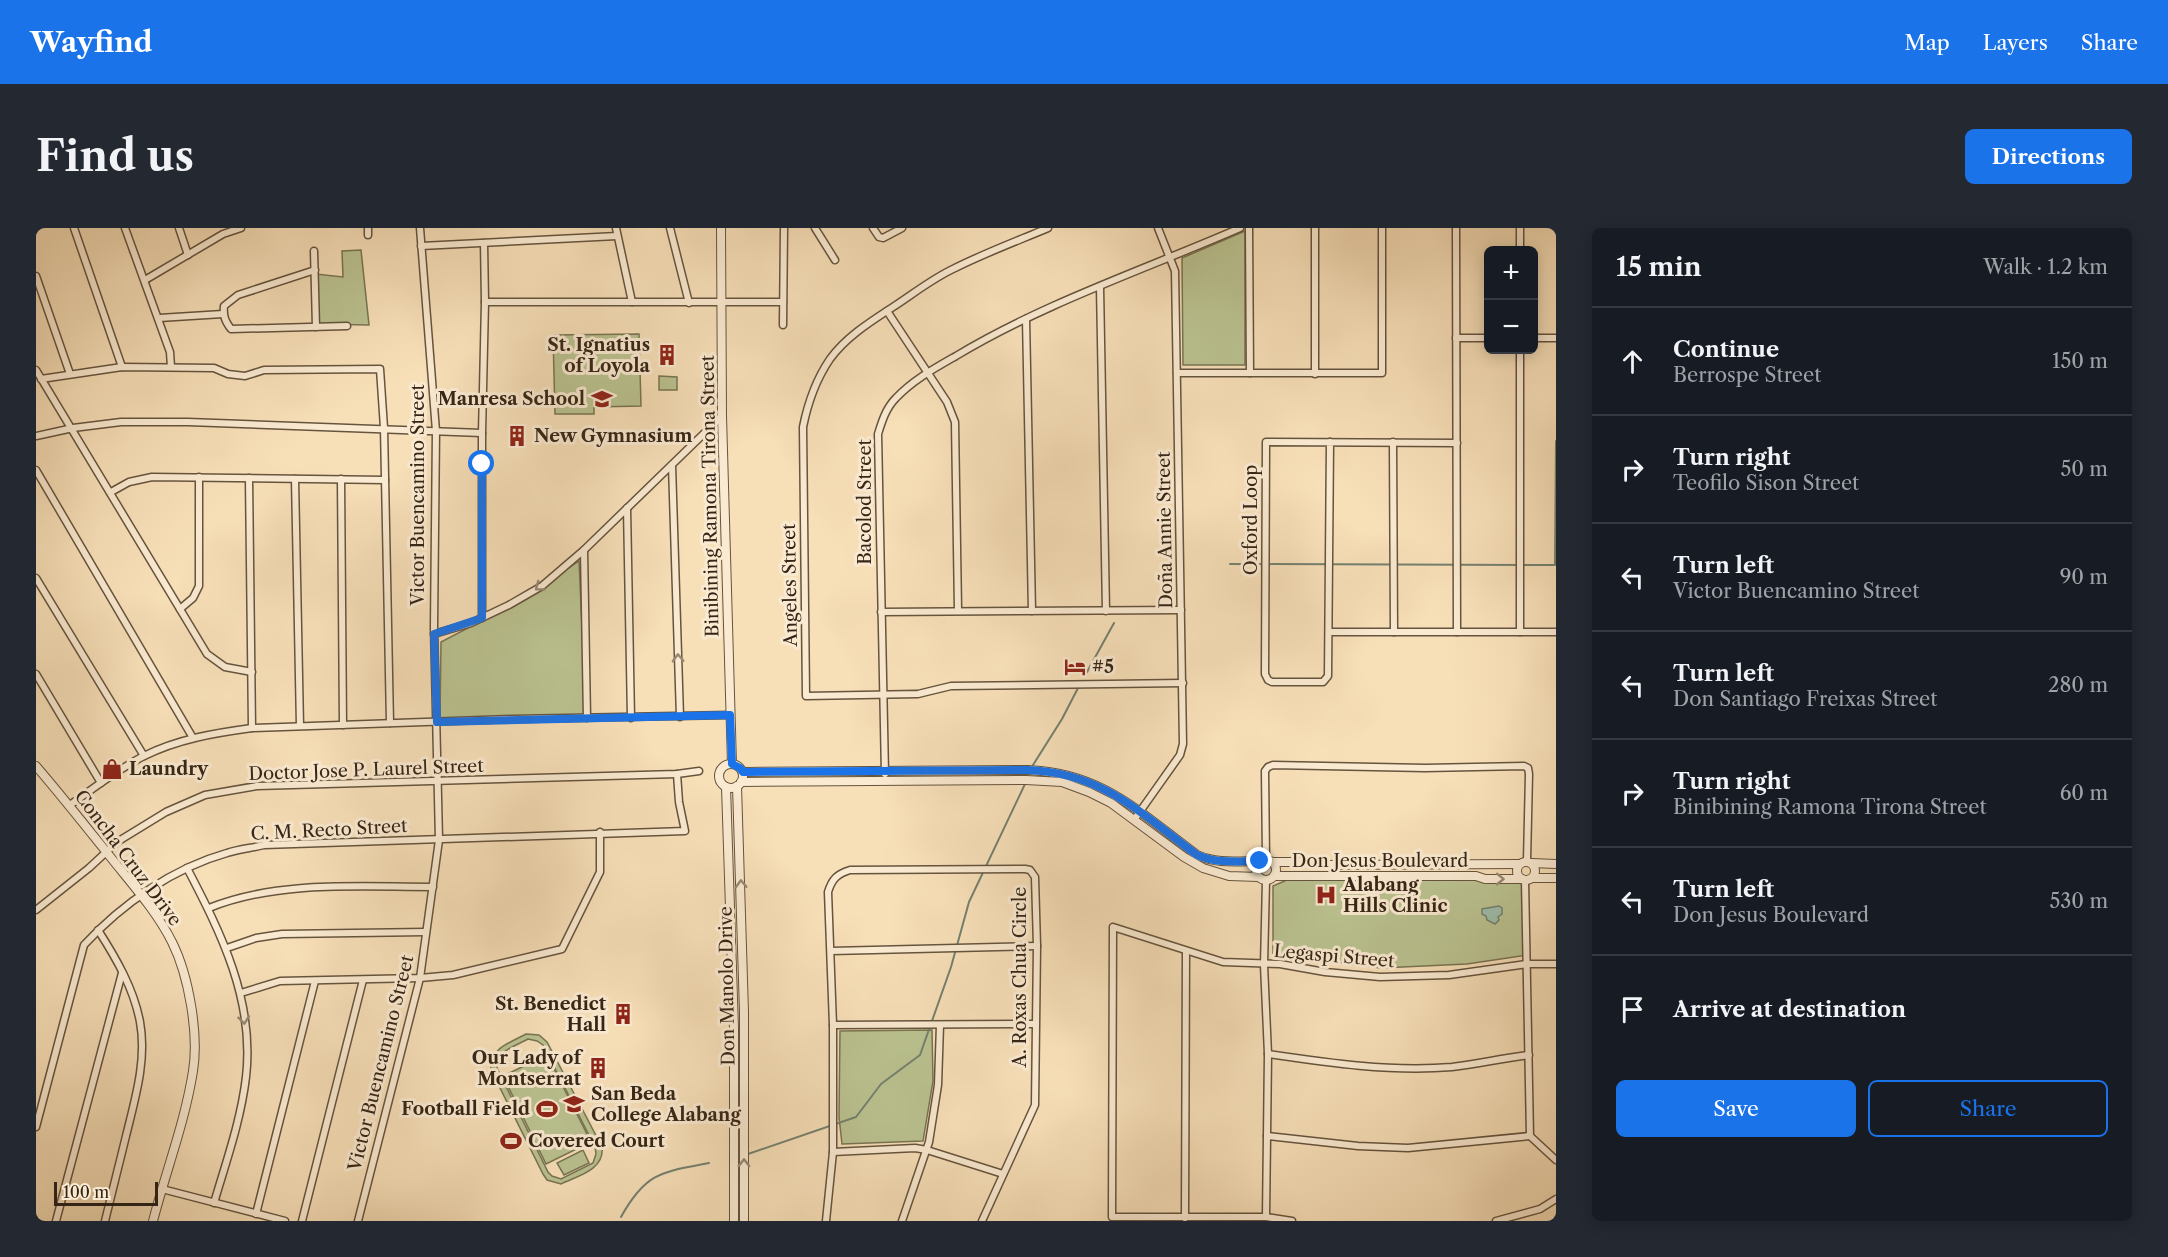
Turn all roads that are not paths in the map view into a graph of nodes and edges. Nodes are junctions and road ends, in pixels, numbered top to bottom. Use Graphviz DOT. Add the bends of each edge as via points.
graph roads {
  1 [pos="74,228"];
  2 [pos="125,228"];
  3 [pos="178,228"];
  4 [pos="241,228"];
  5 [pos="420,228"];
  6 [pos="616,228"];
  7 [pos="670,228"];
  8 [pos="721,228"];
  9 [pos="784,228"];
  10 [pos="815,228"];
  11 [pos="873,228"];
  12 [pos="902,228"];
  13 [pos="1048,228"];
  14 [pos="1158,228"];
  15 [pos="1240,228"];
  16 [pos="1249,228"];
  17 [pos="1315,228"];
  18 [pos="1382,228"];
  19 [pos="1456,228"];
  20 [pos="1520,228"];
  21 [pos="617,236"];
  22 [pos="484,243"];
  23 [pos="421,246"];
  24 [pos="1520,246"];
  25 [pos="314,251"];
  26 [pos="189,255"];
  27 [pos="1171,258"];
  28 [pos="835,260"];
  29 [pos="315,270"];
  30 [pos="36,276"];
  31 [pos="145,280"];
  32 [pos="1100,287"];
  33 [pos="485,302"];
  34 [pos="632,302"];
  35 [pos="783,302"];
  36 [pos="689,303"];
  37 [pos="721,303"];
  38 [pos="887,311"];
  39 [pos="223,314"];
  40 [pos="159,318"];
  41 [pos="1026,319"];
  42 [pos="783,325"];
  43 [pos="347,326"];
  44 [pos="316,327"];
  45 [pos="1456,338"];
  46 [pos="1484,338"];
  47 [pos="1538,338"];
  48 [pos="1556,338"];
  49 [pos="1520,354"];
  50 [pos="122,367"];
  51 [pos="171,367"];
  52 [pos="36,370"];
  53 [pos="927,373"];
  54 [pos="1177,373"];
  55 [pos="1250,373"];
  56 [pos="70,374"];
  57 [pos="1315,374"];
  58 [pos="41,379"];
  59 [pos="722,416"];
  60 [pos="73,428"];
  61 [pos="384,428"];
  62 [pos="436,431"];
  63 [pos="482,433"];
  64 [pos="36,436"];
  65 [pos="1330,442"];
  66 [pos="1393,442"];
  67 [pos="1456,443"];
  68 [pos="672,465"];
  69 [pos="36,470"];
  70 [pos="199,477"];
  71 [pos="249,478"];
  72 [pos="295,479"];
  73 [pos="340,479"];
  74 [pos="385,480"];
  75 [pos="111,492"];
  76 [pos="627,508"];
  77 [pos="584,550"];
  78 [pos="36,578"];
  79 [pos="180,609"];
  80 [pos="958,610"];
  81 [pos="1181,610"];
  82 [pos="1032,611"];
  83 [pos="1106,611"];
  84 [pos="881,612"];
  85 [pos="482,618"];
  86 [pos="1330,632"];
  87 [pos="1394,632"];
  88 [pos="1457,632"];
  89 [pos="1520,632"];
  90 [pos="1556,632"];
  91 [pos="434,634"];
  92 [pos="252,672"];
  93 [pos="36,674"];
  94 [pos="1182,683"];
  95 [pos="883,695"];
  96 [pos="730,715"];
  97 [pos="587,717"];
  98 [pos="631,717"];
  99 [pos="680,717"];
  100 [pos="437,722"];
  101 [pos="390,723"];
  102 [pos="343,725"];
  103 [pos="300,726"];
  104 [pos="252,728"];
  105 [pos="193,738"];
  106 [pos="144,756"];
  107 [pos="732,764"];
  108 [pos="36,766"];
  109 [pos="699,771"];
  110 [pos="885,771"];
  111 [pos="743,772"];
  112 [pos="677,774"];
  113 [pos="885,780"];
  114 [pos="438,782"];
  115 [pos="101,783"];
  116 [pos="739,784"];
  117 [pos="726,787"];
  118 [pos="70,804"];
  119 [pos="1139,812"];
  120 [pos="1134,820"];
  121 [pos="600,832"];
  122 [pos="439,840"];
  123 [pos="107,854"];
  124 [pos="1266,861"];
  125 [pos="1216,862"];
  126 [pos="1526,863"];
  127 [pos="1556,864"];
  128 [pos="1322,865"];
  129 [pos="1476,866"];
  130 [pos="187,868"];
  131 [pos="1215,872"];
  132 [pos="1321,875"];
  133 [pos="1476,876"];
  134 [pos="1266,878"];
  135 [pos="1556,878"];
  136 [pos="1527,879"];
  137 [pos="433,887"];
  138 [pos="141,895"];
  139 [pos="208,908"];
  140 [pos="36,910"];
  141 [pos="98,930"];
  142 [pos="426,932"];
  143 [pos="1037,946"];
  144 [pos="227,948"];
  145 [pos="831,951"];
  146 [pos="1186,951"];
  147 [pos="1527,964"];
  148 [pos="1556,964"];
  149 [pos="1264,965"];
  150 [pos="731,970"];
  151 [pos="743,971"];
  152 [pos="122,973"];
  153 [pos="420,978"];
  154 [pos="363,980"];
  155 [pos="315,981"];
  156 [pos="241,993"];
  157 [pos="1035,1024"];
  158 [pos="833,1025"];
  159 [pos="934,1025"];
  160 [pos="1268,1054"];
  161 [pos="1529,1055"];
  162 [pos="734,1078"];
  163 [pos="744,1078"];
  164 [pos="36,1126"];
  165 [pos="1267,1136"];
  166 [pos="1530,1136"];
  167 [pos="927,1150"];
  168 [pos="833,1152"];
  169 [pos="1556,1160"];
  170 [pos="1004,1174"];
  171 [pos="162,1189"];
  172 [pos="1556,1199"];
  173 [pos="214,1203"];
  174 [pos="256,1214"];
  175 [pos="1266,1217"];
  176 [pos="1185,1218"];
  177 [pos="56,1221"];
  178 [pos="105,1221"];
  179 [pos="153,1221"];
  180 [pos="285,1221"];
  181 [pos="302,1221"];
  182 [pos="358,1221"];
  183 [pos="734,1221"];
  184 [pos="744,1221"];
  185 [pos="826,1221"];
  186 [pos="902,1221"];
  187 [pos="982,1221"];
  188 [pos="1292,1221"];
  189 [pos="1496,1221"];
  1 -- 50 [label="street"];
  2 -- 31 [label="street"];
  3 -- 26 [label="street"];
  4 -- 26 [label="street"];
  5 -- 23 [label="street, Victor Buencamino Street"];
  6 -- 21 [label="street"];
  7 -- 36 [label="street"];
  8 -- 37 [label="street, Binibining Ramona Tirona Street"];
  9 -- 35 [label="street"];
  10 -- 28 [label="street"];
  11 -- 12 [label="street" via="883,238"];
  13 -- 38 [label="street, Angeles Street" via="953,268"];
  14 -- 27 [label="street, Doña Annie Street"];
  15 -- 27 [label="street, Bacolod Street"];
  16 -- 55 [label="street"];
  17 -- 57 [label="street"];
  18 -- 57 [label="street" via="1382,373"];
  19 -- 45 [label="street"];
  20 -- 24 [label="street"];
  21 -- 22 [label="street"];
  21 -- 34 [label="street"];
  22 -- 23 [label="street"];
  22 -- 33 [label="street"];
  23 -- 62 [label="street, Victor Buencamino Street"];
  25 -- 29 [label="street"];
  26 -- 31 [label="street"];
  27 -- 32 [label="street, Bacolod Street"];
  27 -- 54 [label="street, Doña Annie Street" via="1175,272"];
  29 -- 39 [label="street" via="238,295 224,306"];
  29 -- 44 [label="street"];
  30 -- 56 [label="street"];
  31 -- 40 [label="street"];
  32 -- 41 [label="street, Bacolod Street"];
  32 -- 83 [label="street"];
  33 -- 34 [label="street"];
  33 -- 63 [label="street"];
  34 -- 36 [label="street"];
  35 -- 37 [label="street"];
  35 -- 42 [label="street"];
  36 -- 37 [label="street"];
  37 -- 59 [label="street, Binibining Ramona Tirona Street"];
  38 -- 53 [label="street"];
  38 -- 95 [label="street, Angeles Street" via="843,344 817,380 805,419 803,451 806,696"];
  39 -- 40 [label="street"];
  39 -- 44 [label="street" via="231,328"];
  40 -- 51 [label="street"];
  41 -- 53 [label="street, Bacolod Street"];
  41 -- 82 [label="street"];
  43 -- 44 [label="street"];
  45 -- 46 [label="street"];
  45 -- 67 [label="street"];
  47 -- 48 [label="street"];
  49 -- 89 [label="street"];
  50 -- 51 [label="street"];
  50 -- 56 [label="street"];
  51 -- 61 [label="street" via="214,368 244,376 264,370 380,369"];
  52 -- 58 [label="street"];
  53 -- 80 [label="street" via="955,422"];
  53 -- 84 [label="street, Bacolod Street" via="894,400 878,434"];
  54 -- 55 [label="street"];
  54 -- 81 [label="street, Doña Annie Street"];
  55 -- 57 [label="street"];
  56 -- 58 [label="street"];
  58 -- 60 [label="street"];
  59 -- 68 [label="street"];
  59 -- 96 [label="street, Binibining Ramona Tirona Street"];
  60 -- 61 [label="street" via="121,422"];
  60 -- 64 [label="street"];
  60 -- 75 [label="street"];
  61 -- 62 [label="street"];
  61 -- 74 [label="street"];
  62 -- 63 [label="street"];
  62 -- 91 [label="street, Victor Buencamino Street"];
  63 -- 85 [label="street"];
  65 -- 66 [label="street, Oxford Loop"];
  65 -- 86 [label="street"];
  65 -- 86 [label="street, Oxford Loop" via="1266,442 1268,680 1327,680"];
  66 -- 67 [label="street, Oxford Loop"];
  66 -- 87 [label="street"];
  67 -- 88 [label="street"];
  68 -- 76 [label="street"];
  99 -- 68 [label="street, one-way"];
  69 -- 105 [label="street"];
  70 -- 71 [label="street"];
  70 -- 75 [label="street" via="139,478"];
  70 -- 79 [label="street" via="199,586 194,598"];
  71 -- 72 [label="street"];
  71 -- 92 [label="street"];
  72 -- 73 [label="street"];
  72 -- 103 [label="street"];
  73 -- 74 [label="street"];
  73 -- 102 [label="street"];
  74 -- 101 [label="street"];
  75 -- 79 [label="street"];
  76 -- 77 [label="street"];
  76 -- 98 [label="street"];
  77 -- 85 [label="street, one-way" via="532,593"];
  77 -- 97 [label="street"];
  78 -- 106 [label="street"];
  79 -- 92 [label="street" via="216,662"];
  80 -- 82 [label="street"];
  80 -- 84 [label="street"];
  81 -- 83 [label="street"];
  81 -- 94 [label="street, Doña Annie Street"];
  82 -- 83 [label="street"];
  84 -- 95 [label="street, Bacolod Street"];
  85 -- 91 [label="street"];
  86 -- 87 [label="street"];
  87 -- 88 [label="street"];
  88 -- 89 [label="street"];
  89 -- 90 [label="street"];
  91 -- 100 [label="street, Victor Buencamino Street"];
  92 -- 104 [label="street"];
  93 -- 115 [label="street"];
  94 -- 95 [label="street, Angeles Street" via="951,686 925,694"];
  94 -- 119 [label="street, Doña Annie Street" via="1182,750"];
  95 -- 110 [label="street, Bacolod Street"];
  96 -- 99 [label="street"];
  96 -- 107 [label="street, Binibining Ramona Tirona Street"];
  97 -- 98 [label="street"];
  97 -- 100 [label="street"];
  98 -- 99 [label="street"];
  100 -- 101 [label="street"];
  100 -- 114 [label="street, Victor Buencamino Street"];
  101 -- 102 [label="street"];
  102 -- 103 [label="street"];
  103 -- 104 [label="street"];
  104 -- 105 [label="street"];
  105 -- 106 [label="street"];
  106 -- 115 [label="street"];
  107 -- 111 [label="street"];
  107 -- 117 [label="street" via="726,765 719,776"];
  108 -- 118 [label="street, Concha Cruz Drive"];
  109 -- 112 [label="street, Doctor Jose P. Laurel Street"];
  110 -- 111 [label="street, Don Jesus Boulevard"];
  110 -- 113 [label="street, Bacolod Street"];
  110 -- 119 [label="street, Don Jesus Boulevard" via="1050,771 1092,782"];
  111 -- 116 [label="street"];
  112 -- 114 [label="street, Doctor Jose P. Laurel Street"];
  112 -- 121 [label="street, C. M. Recto Street" via="685,831"];
  113 -- 116 [label="street, Don Jesus Boulevard"];
  113 -- 120 [label="street, Don Jesus Boulevard" via="1062,782 1096,796"];
  114 -- 122 [label="street, Victor Buencamino Street"];
  114 -- 123 [label="street, Doctor Jose P. Laurel Street" via="257,786 205,795 166,812 117,842"];
  115 -- 118 [label="street"];
  116 -- 117 [label="street"];
  151 -- 116 [label="street, Don Manolo Drive, one-way"];
  117 -- 150 [label="street, Don Manolo Drive"];
  118 -- 123 [label="street, Concha Cruz Drive"];
  119 -- 120 [label="street, Doña Annie Street"];
  119 -- 125 [label="street, Don Jesus Boulevard" via="1197,855"];
  120 -- 131 [label="street, Don Jesus Boulevard" via="1194,864"];
  121 -- 122 [label="street, C. M. Recto Street"];
  121 -- 153 [label="street" via="600,872 562,949 453,975"];
  122 -- 130 [label="street, C. M. Recto Street" via="264,845 227,852"];
  122 -- 137 [label="street, Victor Buencamino Street"];
  123 -- 138 [label="street, Concha Cruz Drive"];
  123 -- 140 [label="street, Doctor Jose P. Laurel Street"];
  124 -- 125 [label="street, Don Jesus Boulevard"];
  124 -- 126 [label="street" via="1265,771 1273,765 1524,766 1528,768"];
  124 -- 128 [label="street, Don Jesus Boulevard"];
  124 -- 134 [label="street" via="1276,867"];
  124 -- 134 [label="street" via="1255,869"];
  125 -- 131 [label="street"];
  126 -- 127 [label="street, Don Jesus Boulevard"];
  126 -- 129 [label="street, Don Jesus Boulevard"];
  126 -- 136 [label="street" via="1536,871"];
  126 -- 136 [label="street" via="1517,873"];
  128 -- 129 [label="street, Don Jesus Boulevard"];
  128 -- 132 [label="street"];
  129 -- 133 [label="street"];
  130 -- 138 [label="street, C. M. Recto Street"];
  130 -- 139 [label="street"];
  131 -- 134 [label="street, Don Jesus Boulevard"];
  132 -- 133 [label="street, Don Jesus Boulevard"];
  132 -- 134 [label="street, Don Jesus Boulevard"];
  133 -- 136 [label="street, Don Jesus Boulevard, one-way"];
  134 -- 149 [label="street"];
  135 -- 136 [label="street, Don Jesus Boulevard"];
  136 -- 147 [label="street"];
  137 -- 139 [label="street" via="292,888 246,895"];
  137 -- 142 [label="street, Victor Buencamino Street"];
  138 -- 141 [label="street, C. M. Recto Street"];
  138 -- 171 [label="street, Concha Cruz Drive" via="172,943 191,1007 195,1037 193,1072"];
  139 -- 144 [label="street"];
  141 -- 152 [label="street"];
  141 -- 164 [label="street, C. M. Recto Street" via="84,945"];
  142 -- 144 [label="street" via="282,934"];
  142 -- 153 [label="street, Victor Buencamino Street"];
  143 -- 145 [label="street"];
  143 -- 145 [label="street, A. Roxas Chua Circle" via="1035,877 1030,870 850,870 837,875 828,892"];
  143 -- 157 [label="street, A. Roxas Chua Circle"];
  144 -- 156 [label="street"];
  145 -- 158 [label="street, A. Roxas Chua Circle"];
  146 -- 149 [label="street, Legaspi Street" via="1223,962"];
  146 -- 176 [label="street"];
  146 -- 176 [label="street, Legaspi Street" via="1113,927 1112,1217"];
  147 -- 148 [label="street, Legaspi Street"];
  147 -- 149 [label="street, Legaspi Street" via="1449,975 1390,977"];
  147 -- 161 [label="street"];
  149 -- 160 [label="street"];
  150 -- 151 [label="street"];
  150 -- 162 [label="street, Don Manolo Drive"];
  151 -- 163 [label="street, Don Manolo Drive"];
  152 -- 177 [label="street"];
  152 -- 178 [label="street" via="135,1002 142,1053 139,1085"];
  153 -- 154 [label="street"];
  153 -- 182 [label="street, Victor Buencamino Street"];
  154 -- 155 [label="street"];
  154 -- 181 [label="street"];
  155 -- 156 [label="street" via="280,981"];
  155 -- 174 [label="street"];
  156 -- 173 [label="street, one-way" via="246,1077"];
  157 -- 159 [label="street"];
  157 -- 170 [label="street, A. Roxas Chua Circle" via="1035,1105"];
  158 -- 159 [label="street"];
  158 -- 168 [label="street, A. Roxas Chua Circle"];
  159 -- 167 [label="street" via="938,1084"];
  160 -- 161 [label="street" via="1403,1069"];
  160 -- 165 [label="street"];
  161 -- 166 [label="street"];
  162 -- 163 [label="street"];
  162 -- 183 [label="street, Don Manolo Drive"];
  184 -- 163 [label="street, Don Manolo Drive, one-way"];
  165 -- 166 [label="street" via="1408,1148"];
  165 -- 175 [label="street"];
  166 -- 169 [label="street"];
  167 -- 168 [label="street"];
  167 -- 170 [label="street"];
  167 -- 186 [label="street"];
  168 -- 185 [label="street, A. Roxas Chua Circle"];
  170 -- 187 [label="street, A. Roxas Chua Circle"];
  171 -- 173 [label="street"];
  171 -- 179 [label="street, Concha Cruz Drive"];
  172 -- 189 [label="street" via="1540,1209"];
  173 -- 174 [label="street"];
  174 -- 180 [label="street"];
  175 -- 176 [label="street"];
  175 -- 188 [label="street"];
}
